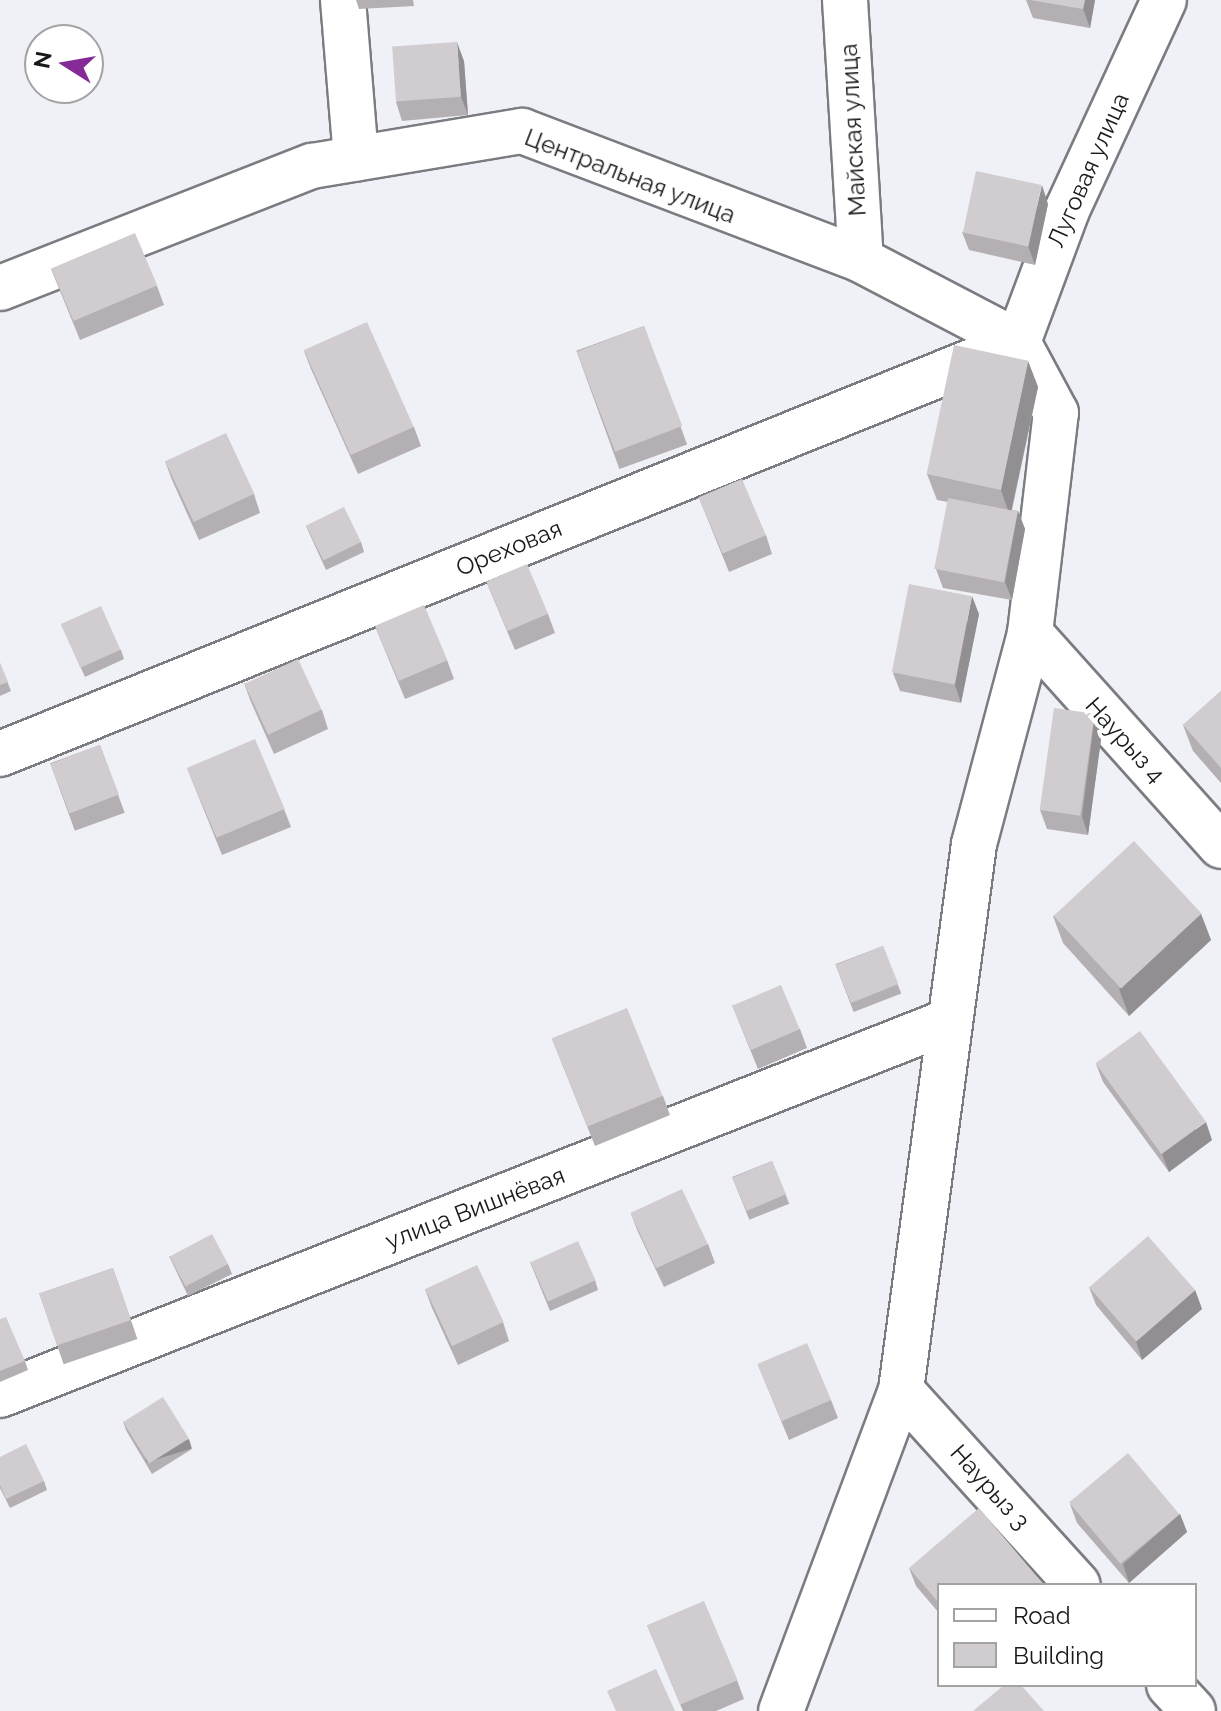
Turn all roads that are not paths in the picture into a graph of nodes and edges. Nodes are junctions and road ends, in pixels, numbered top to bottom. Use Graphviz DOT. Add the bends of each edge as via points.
graph roads {
  1 [pos="343,0"];
  2 [pos="845,0"];
  3 [pos="1164,0"];
  4 [pos="356,158"];
  5 [pos="861,260"];
  6 [pos="0,288"];
  7 [pos="1018,342"];
  8 [pos="1030,633"];
  9 [pos="0,754"];
  10 [pos="1221,846"];
  11 [pos="949,1021"];
  12 [pos="901,1390"];
  13 [pos="0,1395"];
  14 [pos="1076,1583"];
  15 [pos="1171,1687"];
  16 [pos="781,1711"];
  17 [pos="1193,1711"];
  1 -- 4 [label="street"];
  2 -- 5 [label="street, Майская улица"];
  3 -- 7 [label="street, Луговая улица" via="1067,210"];
  4 -- 5 [label="street, Центральная улица" via="522,131"];
  4 -- 6 [label="street, Центральная улица" via="312,166"];
  5 -- 7 [label="street, Центральная улица"];
  7 -- 8 [label="street" via="1056,413"];
  7 -- 9 [label="street, Ореховая"];
  8 -- 10 [label="street, Наурыз 4"];
  8 -- 11 [label="street" via="974,844"];
  11 -- 12 [label="street"];
  11 -- 13 [label="street, улица Вишнёвая"];
  12 -- 14 [label="street, Наурыз 3"];
  12 -- 16 [label="street"];
  15 -- 17 [label="street"];
}
